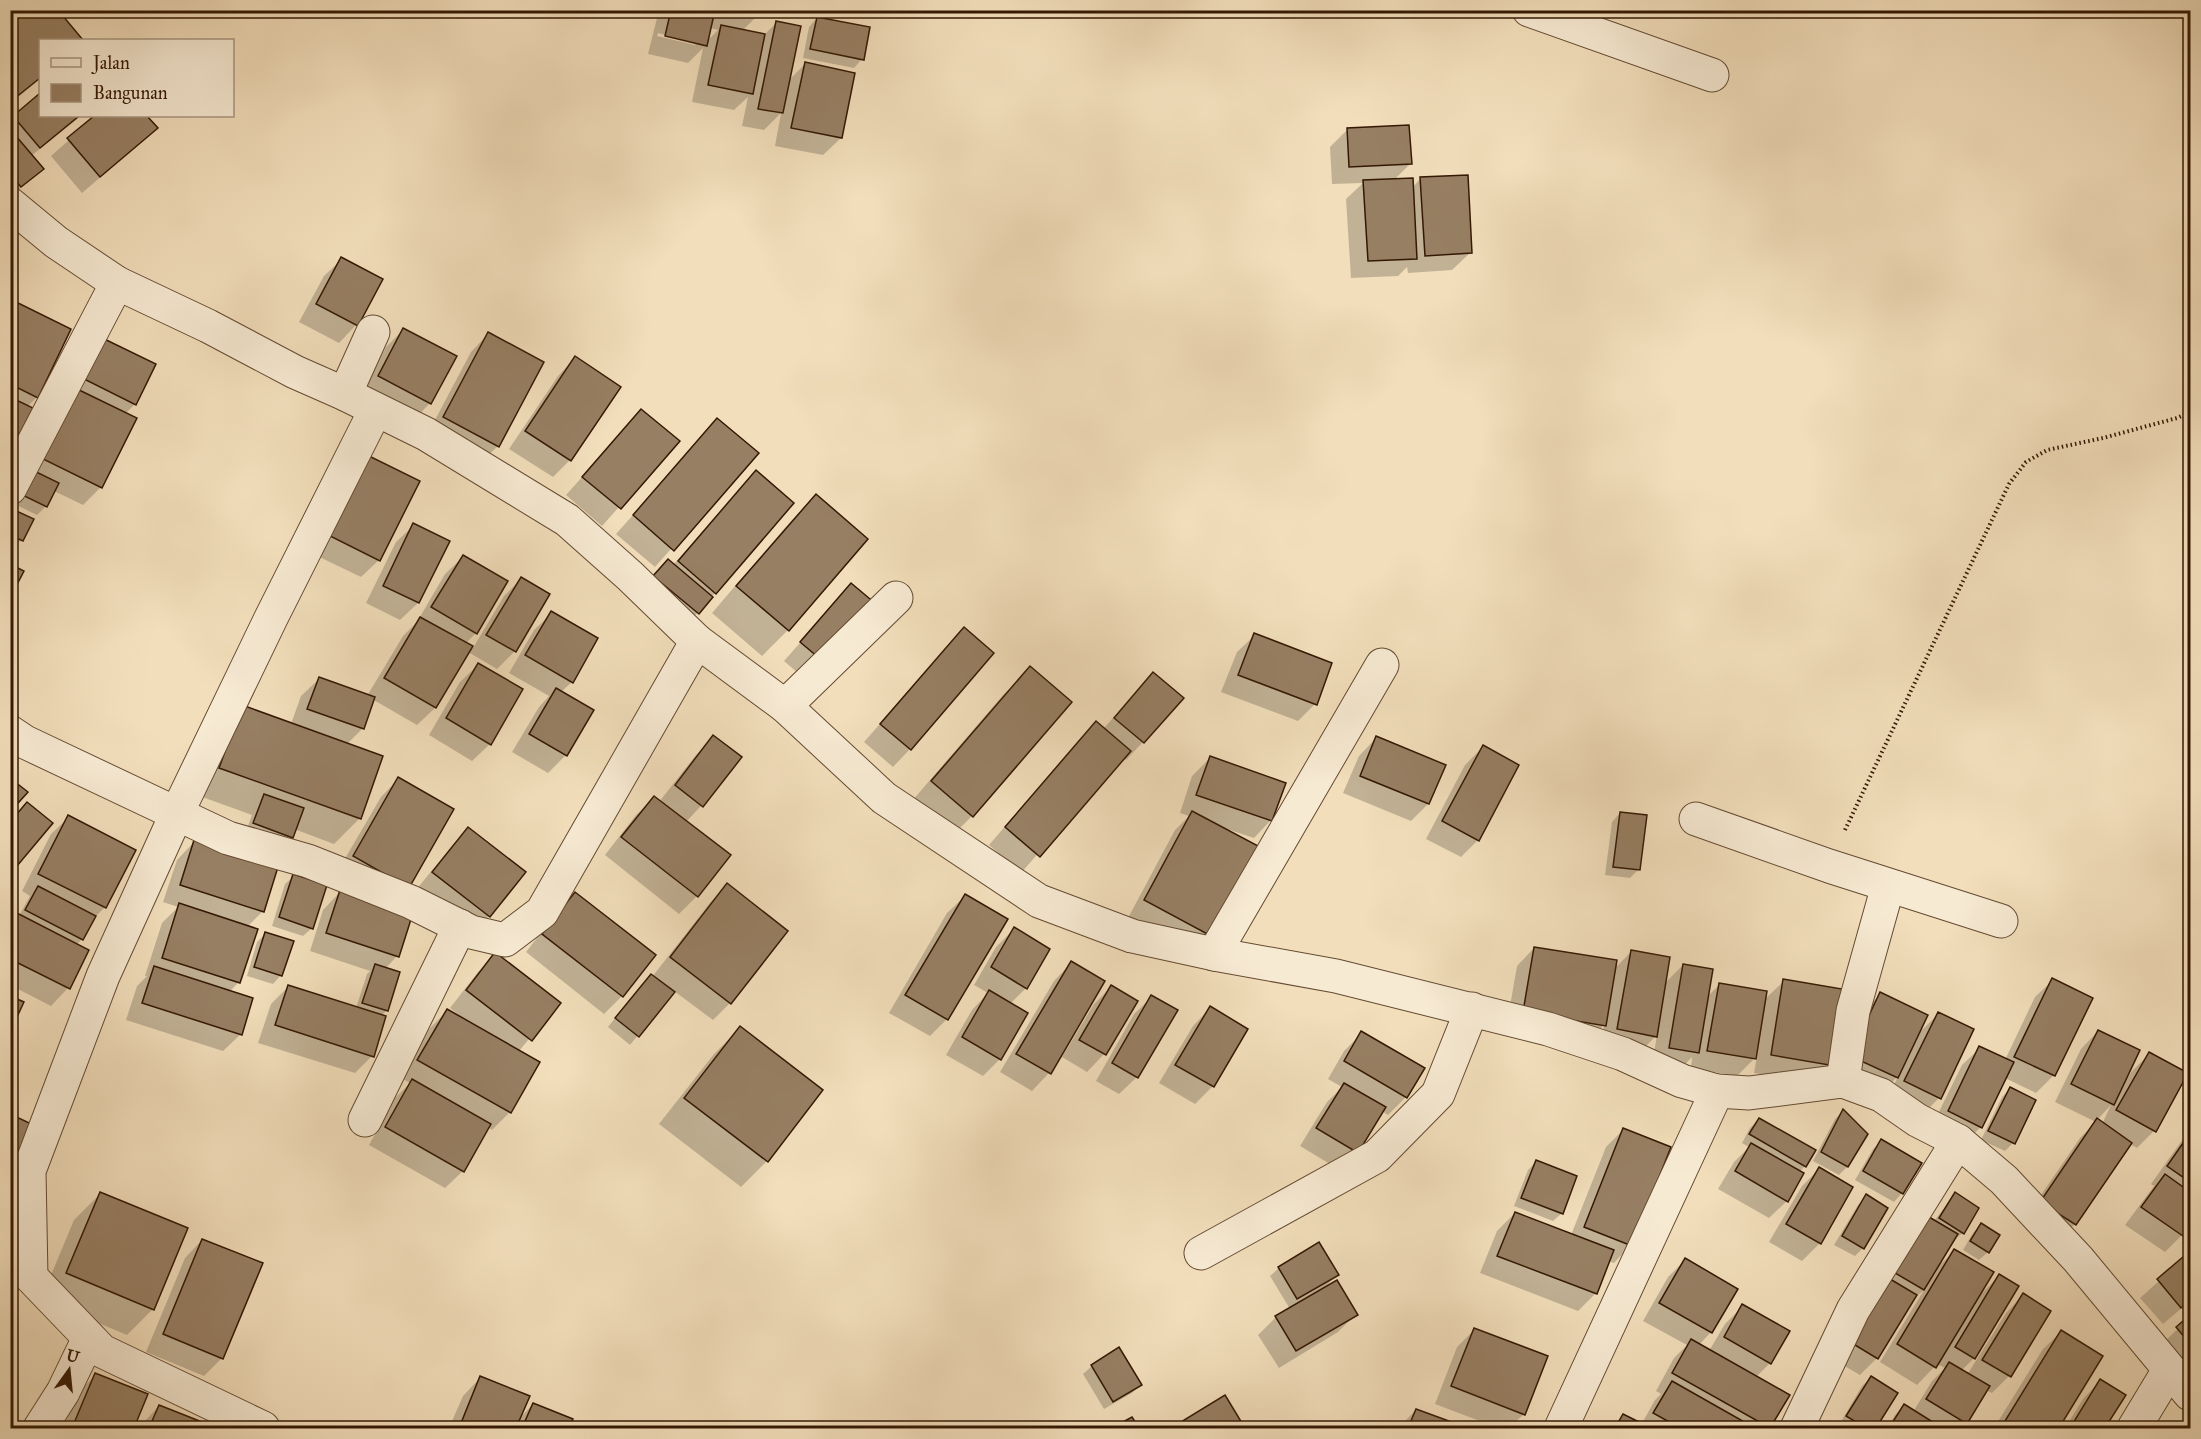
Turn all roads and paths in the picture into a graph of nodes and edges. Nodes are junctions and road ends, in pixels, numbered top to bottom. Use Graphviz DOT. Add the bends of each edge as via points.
graph roads {
  1 [pos="1529,10"];
  2 [pos="1712,75"];
  3 [pos="14,208"];
  4 [pos="117,283"];
  5 [pos="373,332"];
  6 [pos="345,394"];
  7 [pos="375,411"];
  8 [pos="2190,412"];
  9 [pos="10,488"];
  10 [pos="896,598"];
  11 [pos="697,641"];
  12 [pos="1382,665"];
  13 [pos="784,706"];
  14 [pos="10,732"];
  15 [pos="177,813"];
  16 [pos="1696,819"];
  17 [pos="1829,866"];
  18 [pos="1888,886"];
  19 [pos="2001,921"];
  20 [pos="460,926"];
  21 [pos="1214,954"];
  22 [pos="1472,1009"];
  23 [pos="1843,1081"];
  24 [pos="1717,1091"];
  25 [pos="365,1120"];
  26 [pos="1958,1142"];
  27 [pos="1201,1253"];
  28 [pos="89,1338"];
  29 [pos="2169,1370"];
  30 [pos="2190,1394"];
  31 [pos="40,1428"];
  32 [pos="263,1428"];
  33 [pos="1561,1428"];
  34 [pos="1797,1428"];
  35 [pos="2134,1428"];
  1 -- 2 [label="street"];
  3 -- 4 [label="street"];
  4 -- 6 [label="street"];
  4 -- 9 [label="street"];
  5 -- 6 [label="street"];
  6 -- 7 [label="street"];
  7 -- 11 [label="street" via="426,434 567,520"];
  7 -- 15 [label="street"];
  8 -- 17 [label="path" via="2047,450 2026,462 2008,484"];
  10 -- 13 [label="street"];
  11 -- 13 [label="street"];
  11 -- 20 [label="street" via="542,912 505,940"];
  12 -- 21 [label="street"];
  13 -- 21 [label="street" via="884,798 1039,901 1132,936"];
  14 -- 15 [label="street"];
  15 -- 20 [label="street" via="228,838 308,861"];
  15 -- 28 [label="street" via="103,976 29,1171 30,1277"];
  16 -- 17 [label="street"];
  17 -- 18 [label="street"];
  18 -- 19 [label="street"];
  18 -- 23 [label="street" via="1853,1011"];
  20 -- 25 [label="street"];
  21 -- 22 [label="street" via="1336,976"];
  22 -- 24 [label="street" via="1623,1054 1682,1081"];
  22 -- 27 [label="street" via="1438,1094 1377,1156"];
  23 -- 24 [label="street" via="1749,1093"];
  23 -- 26 [label="street" via="1881,1095"];
  24 -- 33 [label="street"];
  26 -- 29 [label="street" via="2004,1180 2078,1259"];
  26 -- 34 [label="street" via="1853,1310"];
  28 -- 31 [label="street"];
  28 -- 32 [label="street" via="102,1351"];
  29 -- 30 [label="street"];
  29 -- 35 [label="street"];
}
